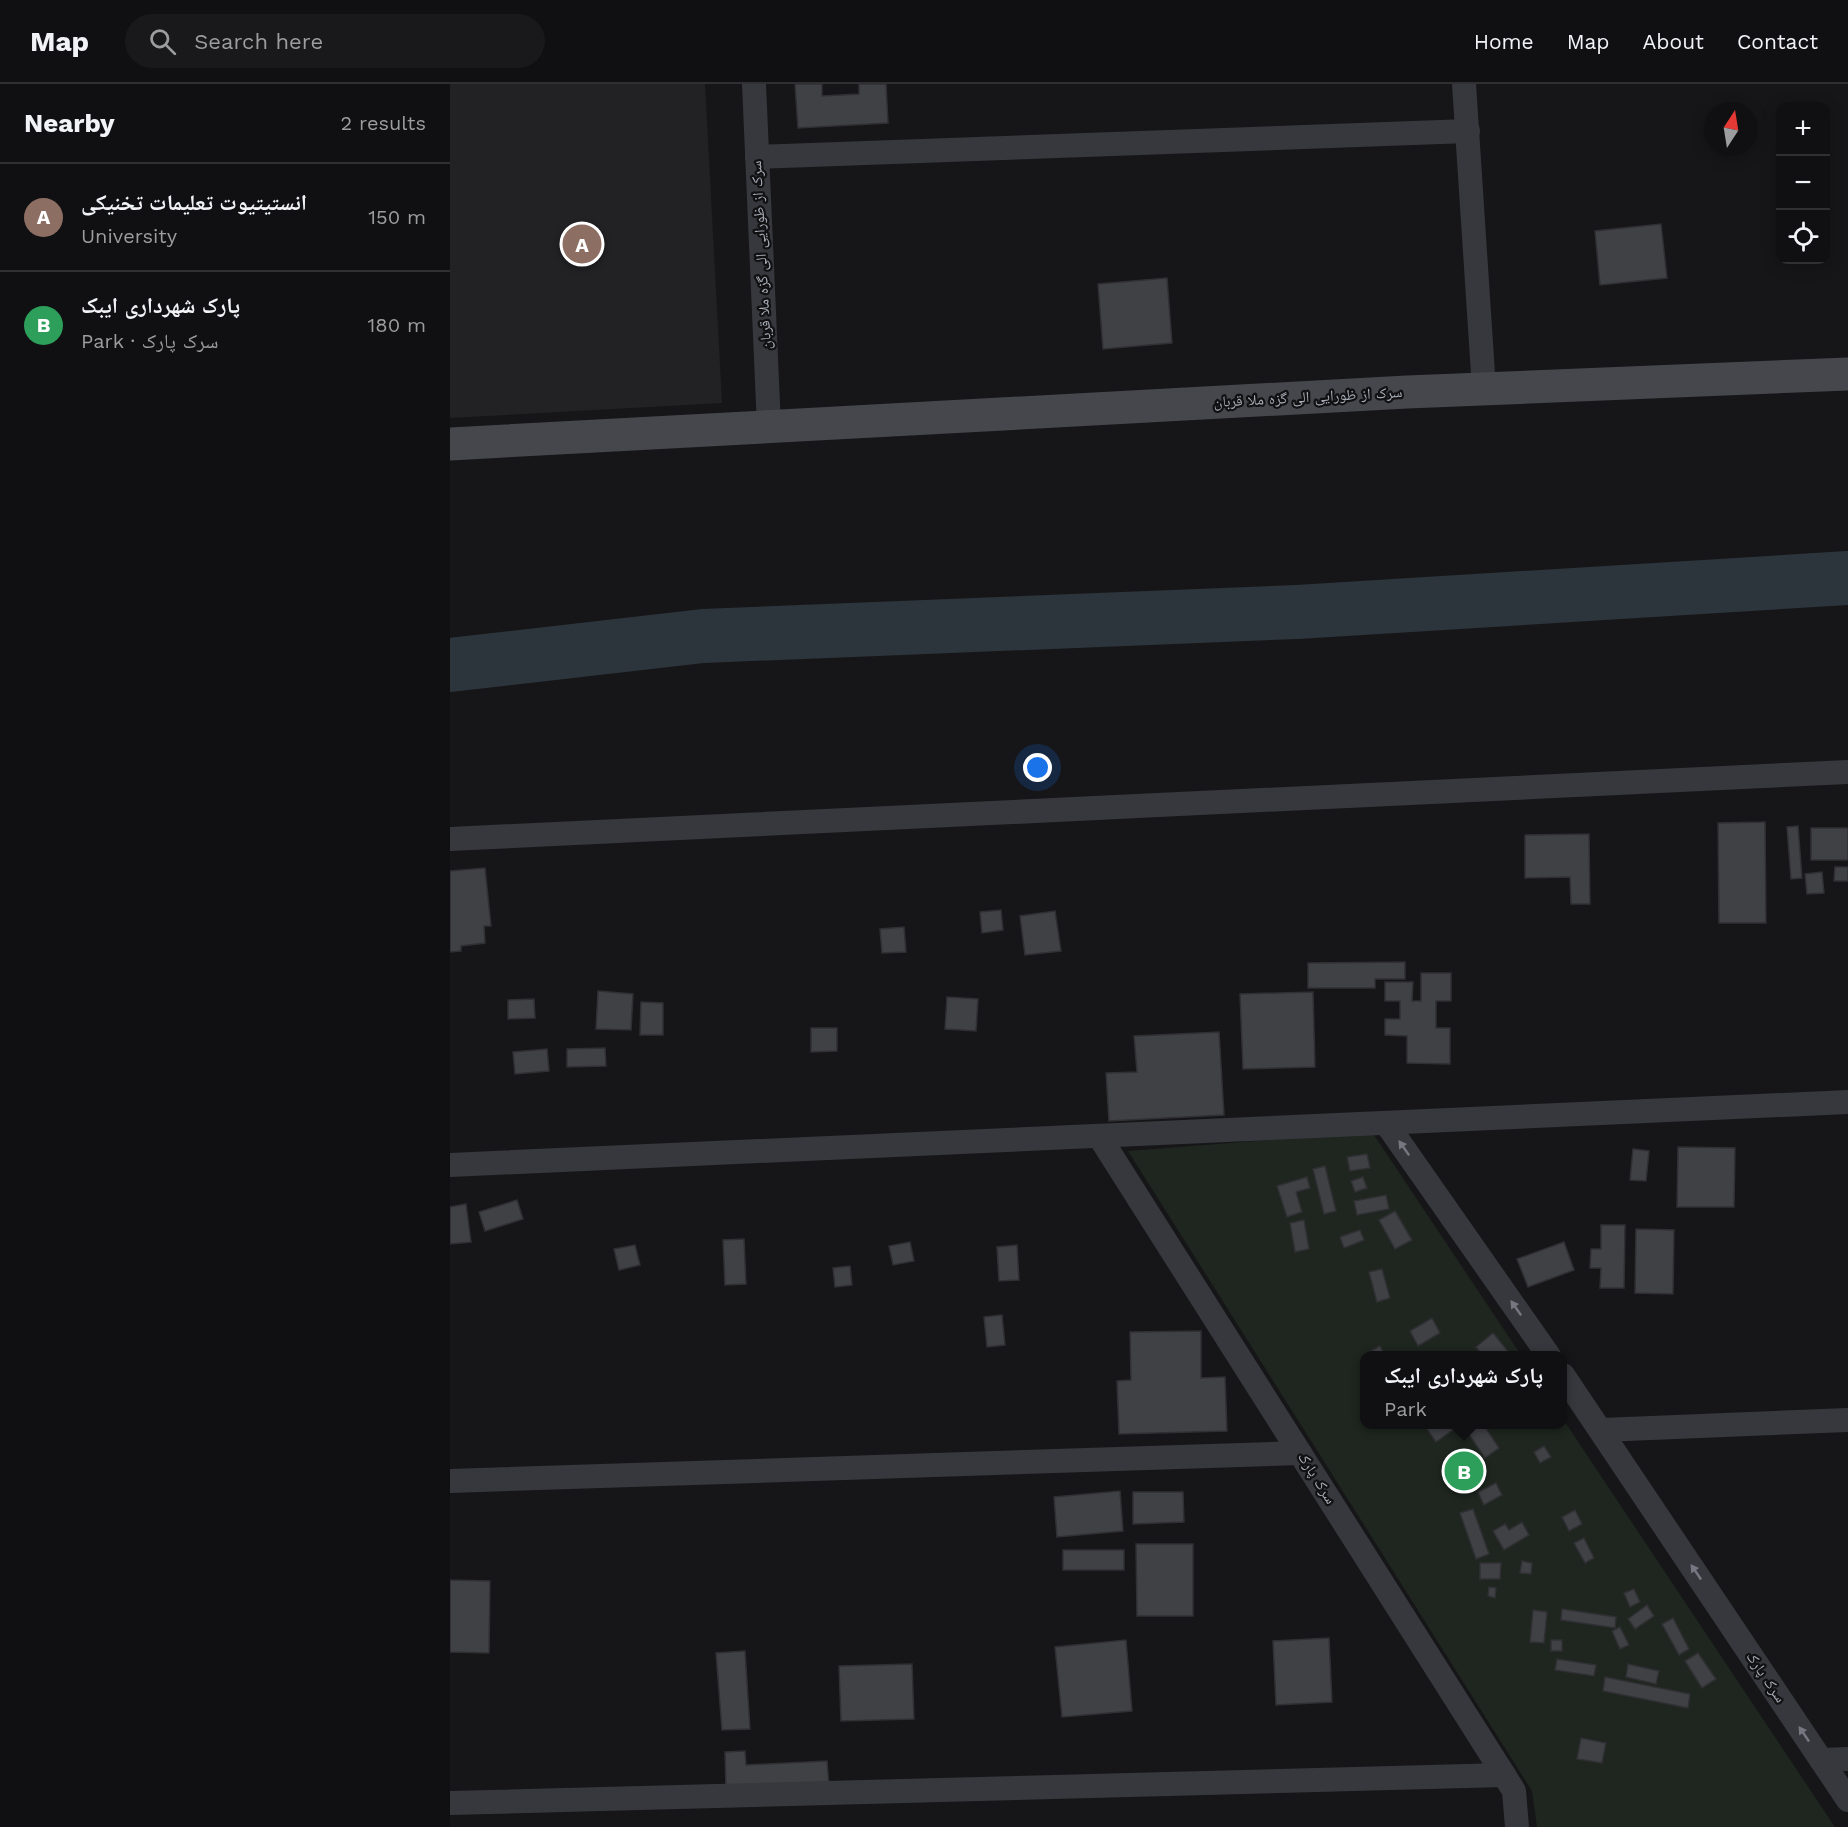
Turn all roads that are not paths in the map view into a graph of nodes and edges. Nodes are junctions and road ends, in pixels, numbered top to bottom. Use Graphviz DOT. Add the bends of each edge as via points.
graph roads {
  1 [pos="754,84"];
  2 [pos="1464,84"];
  3 [pos="1468,131"];
  4 [pos="757,157"];
  5 [pos="1848,374"];
  6 [pos="1484,389"];
  7 [pos="769,426"];
  8 [pos="450,444"];
  9 [pos="1848,772"];
  10 [pos="450,839"];
  11 [pos="1848,1102"];
  12 [pos="1386,1123"];
  13 [pos="1100,1136"];
  14 [pos="450,1165"];
  15 [pos="1546,1351"];
  16 [pos="1567,1381"];
  17 [pos="1848,1420"];
  18 [pos="1602,1430"];
  19 [pos="1300,1453"];
  20 [pos="450,1481"];
  21 [pos="1848,1759"];
  22 [pos="1821,1760"];
  23 [pos="1504,1775"];
  24 [pos="1848,1800"];
  25 [pos="450,1803"];
  26 [pos="1517,1827"];
  1 -- 4 [label="street, سرک از ظورایی الی گزه ملا قربان"];
  2 -- 3 [label="street"];
  3 -- 4 [label="street"];
  3 -- 6 [label="street"];
  4 -- 7 [label="street, سرک از ظورایی الی گزه ملا قربان"];
  5 -- 6 [label="street, سرک از ظورایی الی گزه ملا قربان"];
  6 -- 7 [label="street, سرک از ظورایی الی گزه ملا قربان"];
  7 -- 8 [label="street, سرک از ظورایی الی گزه ملا قربان"];
  9 -- 10 [label="street"];
  11 -- 12 [label="street"];
  12 -- 13 [label="street"];
  15 -- 12 [label="street, one-way"];
  13 -- 14 [label="street"];
  13 -- 19 [label="street, سرک پارک"];
  16 -- 18 [label="street, سرک پارک"];
  17 -- 18 [label="street"];
  22 -- 18 [label="street, سرک پارک, one-way"];
  19 -- 20 [label="street"];
  19 -- 23 [label="street, سرک پارک"];
  21 -- 22 [label="street"];
  22 -- 24 [label="street, سرک پارک"];
  23 -- 25 [label="street"];
  23 -- 26 [label="street, سرک پارک" via="1514,1791"];
}
